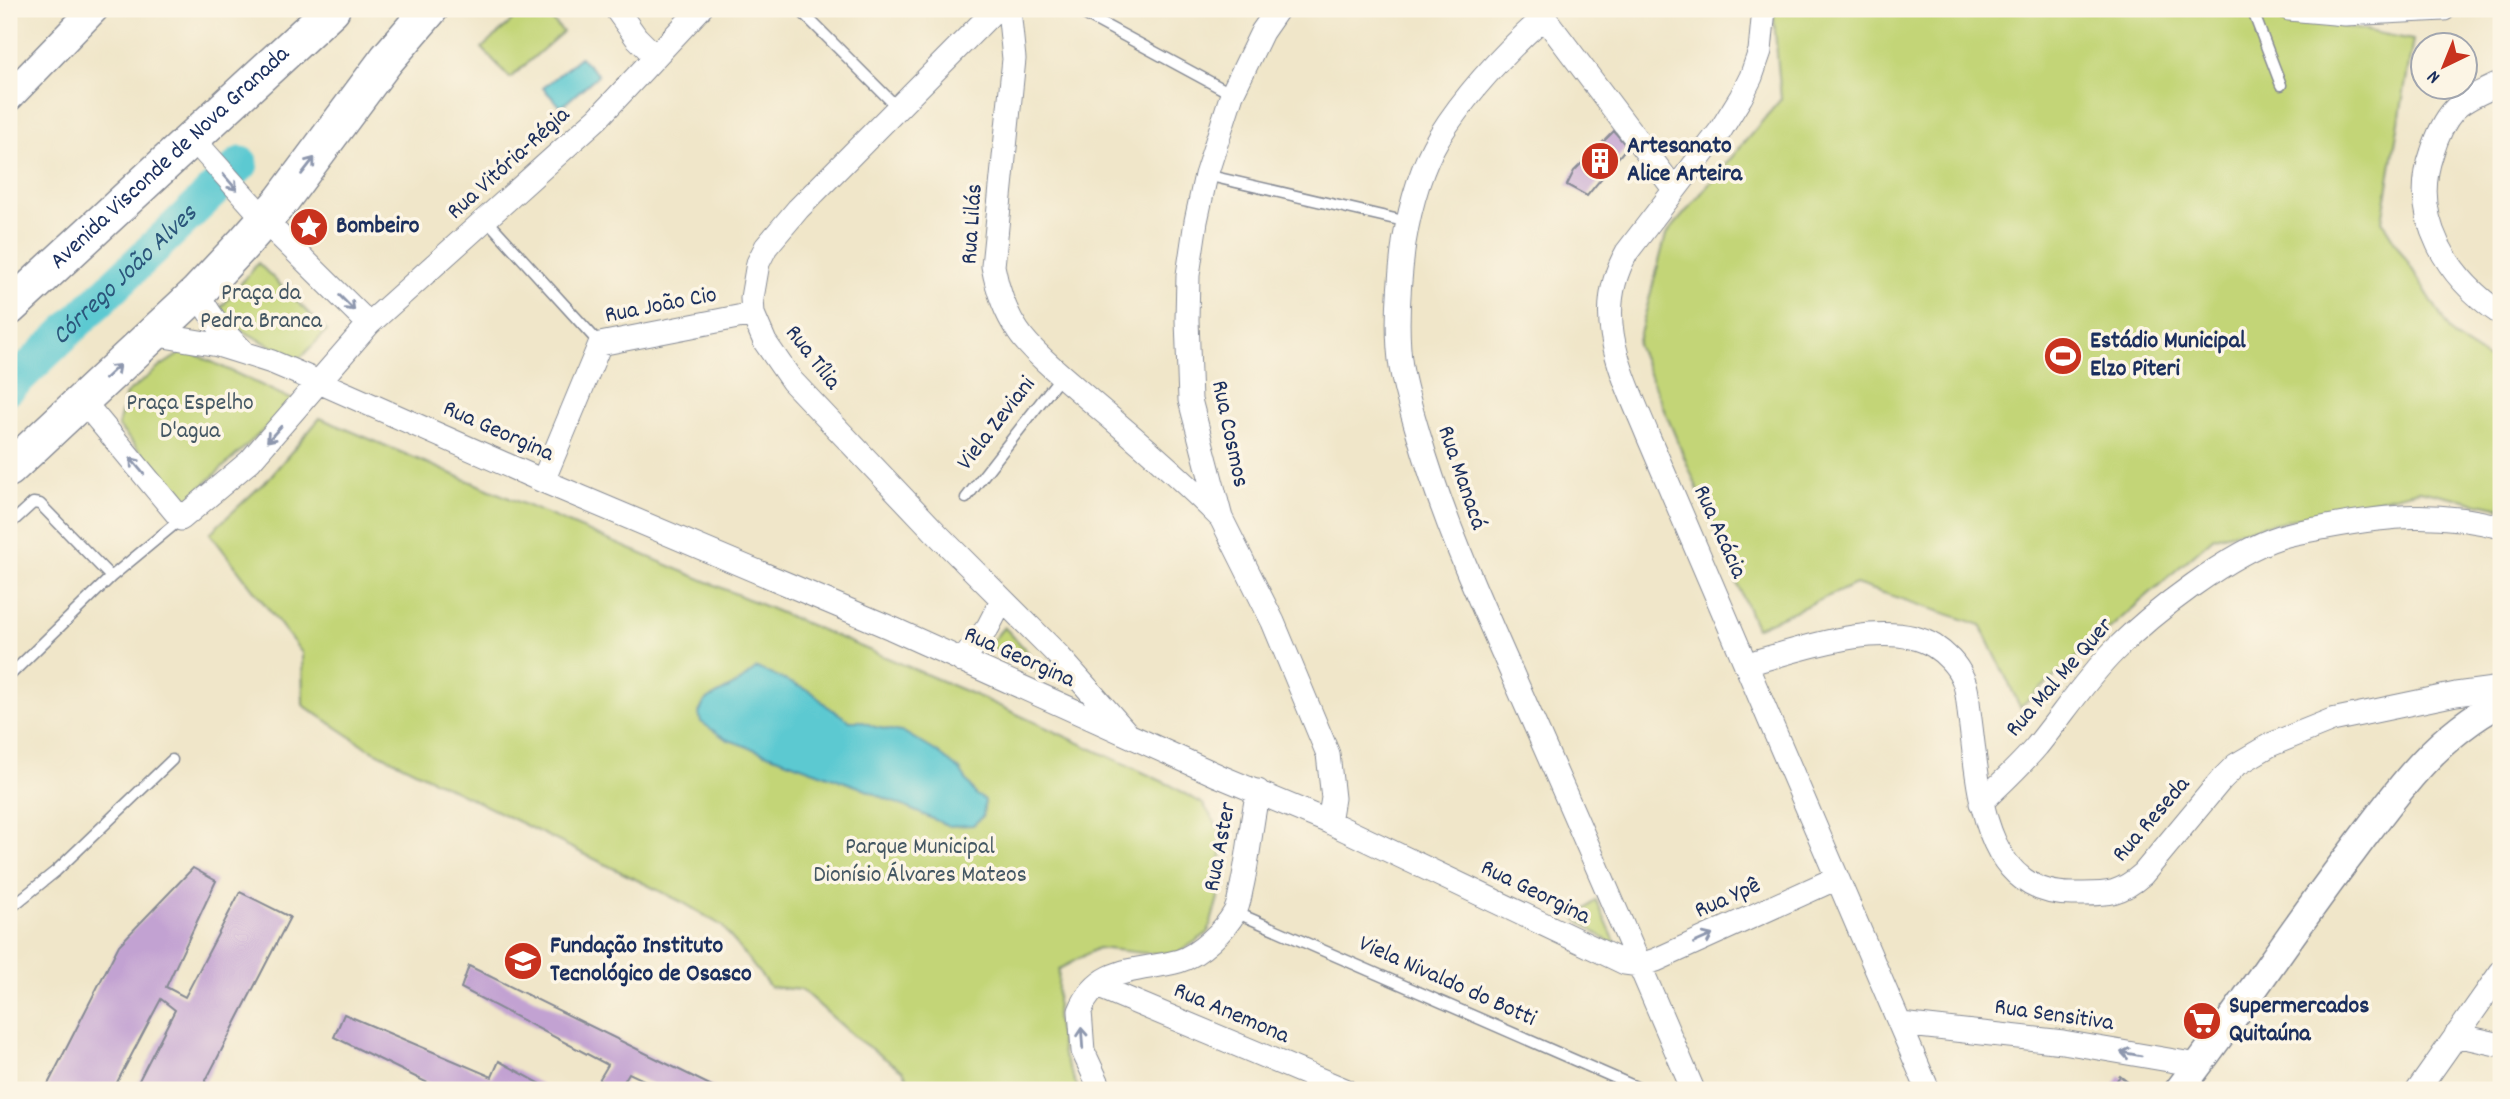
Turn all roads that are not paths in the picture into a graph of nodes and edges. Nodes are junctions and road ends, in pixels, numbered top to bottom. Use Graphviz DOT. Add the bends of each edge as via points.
graph roads {
  1 [pos="94,9"];
  2 [pos="332,9"];
  3 [pos="430,9"];
  4 [pos="617,9"];
  5 [pos="700,9"];
  6 [pos="799,9"];
  7 [pos="996,9"];
  8 [pos="1009,9"];
  9 [pos="1075,9"];
  10 [pos="1278,9"];
  11 [pos="1764,9"];
  12 [pos="2252,9"];
  13 [pos="2289,9"];
  14 [pos="2436,9"];
  15 [pos="1541,13"];
  16 [pos="654,56"];
  17 [pos="2501,83"];
  18 [pos="2281,85"];
  19 [pos="1232,94"];
  20 [pos="9,97"];
  21 [pos="898,108"];
  22 [pos="197,144"];
  23 [pos="1206,175"];
  24 [pos="1674,189"];
  25 [pos="262,216"];
  26 [pos="487,220"];
  27 [pos="1408,222"];
  28 [pos="198,292"];
  29 [pos="2497,307"];
  30 [pos="9,308"];
  31 [pos="753,314"];
  32 [pos="369,324"];
  33 [pos="152,334"];
  34 [pos="600,344"];
  35 [pos="246,354"];
  36 [pos="1062,375"];
  37 [pos="318,382"];
  38 [pos="82,400"];
  39 [pos="9,469"];
  40 [pos="543,481"];
  41 [pos="966,498"];
  42 [pos="1221,518"];
  43 [pos="181,519"];
  44 [pos="9,525"];
  45 [pos="2501,527"];
  46 [pos="111,577"];
  47 [pos="1002,600"];
  48 [pos="1058,655"];
  49 [pos="962,661"];
  50 [pos="1748,664"];
  51 [pos="9,676"];
  52 [pos="2501,688"];
  53 [pos="1050,701"];
  54 [pos="2501,702"];
  55 [pos="1129,736"];
  56 [pos="172,760"];
  57 [pos="1258,792"];
  58 [pos="1981,803"];
  59 [pos="1329,822"];
  60 [pos="1837,878"];
  61 [pos="9,909"];
  62 [pos="1235,912"];
  63 [pos="1640,965"];
  64 [pos="2501,972"];
  65 [pos="1097,986"];
  66 [pos="1901,1024"];
  67 [pos="2456,1035"];
  68 [pos="2501,1045"];
  69 [pos="2198,1065"];
  70 [pos="1101,1090"];
  71 [pos="1345,1090"];
  72 [pos="1643,1090"];
  73 [pos="1693,1090"];
  74 [pos="1928,1090"];
  75 [pos="2179,1090"];
  76 [pos="2418,1090"];
  1 -- 20 [label="street"];
  2 -- 22 [label="main road, Avenida Visconde de Nova Granada"];
  25 -- 3 [label="main road, one-way"];
  4 -- 16 [label="street"];
  5 -- 16 [label="street, Rua Vitória-Régia"];
  6 -- 21 [label="lane"];
  7 -- 21 [label="street, Rua Tília"];
  8 -- 36 [label="street, Rua Lilás" via="1014,59 993,266 1018,332"];
  9 -- 19 [label="lane"];
  10 -- 19 [label="street, Rua Cosmos"];
  11 -- 24 [label="street, Rua Acácia" via="1760,51 1751,77 1720,131"];
  12 -- 18 [label="lane"];
  13 -- 14 [label="street" via="2345,14"];
  15 -- 24 [label="street"];
  15 -- 27 [label="street, Rua Manacá" via="1439,138 1416,189"];
  16 -- 26 [label="street, Rua Vitória-Régia" via="597,118"];
  17 -- 29 [label="street" via="2467,100 2448,117 2427,164 2425,204 2432,235 2443,256"];
  19 -- 23 [label="street, Rua Cosmos"];
  21 -- 31 [label="street, Rua Tília" via="766,247 758,263"];
  22 -- 25 [label="street, one-way"];
  22 -- 30 [label="main road, Avenida Visconde de Nova Granada"];
  23 -- 27 [label="lane"];
  23 -- 42 [label="street, Rua Cosmos" via="1188,275 1187,320 1191,400"];
  24 -- 50 [label="street, Rua Acácia" via="1617,270 1610,316 1613,346"];
  25 -- 28 [label="main road"];
  25 -- 32 [label="street, one-way"];
  26 -- 32 [label="street, Rua Vitória-Régia"];
  26 -- 34 [label="lane"];
  27 -- 63 [label="street, Rua Manacá" via="1401,264 1399,343 1427,464 1453,537"];
  28 -- 33 [label="main road"];
  28 -- 35 [label="street, Rua Georgina" via="222,331"];
  31 -- 34 [label="street, Rua João Cio"];
  31 -- 47 [label="street, Rua Tília" via="765,342 792,381"];
  32 -- 37 [label="street, Rua Vitória-Régia"];
  33 -- 35 [label="street, Rua Georgina" via="208,342"];
  38 -- 33 [label="main road, one-way"];
  34 -- 40 [label="street, Rua João Cio"];
  35 -- 37 [label="street, Rua Georgina"];
  36 -- 41 [label="lane, Viela Zeviani"];
  36 -- 42 [label="street, Rua Lilás"];
  37 -- 40 [label="street, Rua Georgina"];
  37 -- 43 [label="street, Rua Vitória-Régia, one-way" via="250,461"];
  38 -- 39 [label="main road"];
  43 -- 38 [label="street, one-way"];
  40 -- 49 [label="street, Rua Georgina"];
  42 -- 59 [label="street, Rua Cosmos" via="1273,622 1328,754 1333,798"];
  43 -- 46 [label="lane"];
  44 -- 46 [label="lane" via="33,503 40,504"];
  45 -- 58 [label="street, Rua Mal Me Quer" via="2451,517 2401,515 2281,536 2257,546 2202,579 2116,649 2036,747"];
  46 -- 51 [label="lane"];
  47 -- 48 [label="street, Rua Tília"];
  47 -- 49 [label="street"];
  48 -- 53 [label="street"];
  48 -- 55 [label="street, Rua Tília"];
  49 -- 53 [label="street, Rua Georgina"];
  50 -- 58 [label="street, Rua Reseda" via="1861,637 1912,637 1933,646 1963,678"];
  50 -- 60 [label="street, Rua Acácia"];
  52 -- 58 [label="street, Rua Reseda" via="2332,720 2270,745 2236,765 2143,874 2116,893 2066,894 2026,881 2008,866 1995,846"];
  53 -- 55 [label="street, Rua Georgina"];
  54 -- 69 [label="street" via="2462,725 2414,773 2325,887"];
  55 -- 57 [label="street, Rua Georgina"];
  56 -- 61 [label="lane" via="56,871"];
  57 -- 59 [label="street, Rua Georgina"];
  57 -- 62 [label="street, Rua Aster"];
  59 -- 63 [label="street, Rua Georgina" via="1605,955"];
  63 -- 60 [label="street, Rua Ypê, one-way"];
  60 -- 66 [label="street, Rua Acácia"];
  62 -- 65 [label="street" via="1191,956 1136,967"];
  62 -- 72 [label="lane, Viela Nivaldo do Botti"];
  63 -- 73 [label="street"];
  64 -- 67 [label="street"];
  70 -- 65 [label="street, one-way" via="1083,1051 1080,1011"];
  65 -- 71 [label="street, Rua Anemona"];
  69 -- 66 [label="street, Rua Sensitiva, one-way" via="2063,1042"];
  66 -- 74 [label="street, Rua Acácia"];
  67 -- 68 [label="street"];
  67 -- 76 [label="street"];
  69 -- 75 [label="street"];
}
